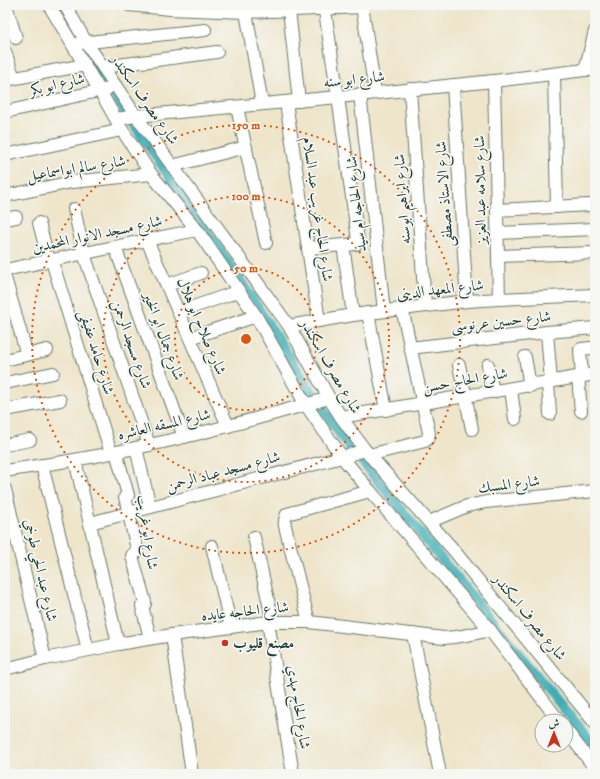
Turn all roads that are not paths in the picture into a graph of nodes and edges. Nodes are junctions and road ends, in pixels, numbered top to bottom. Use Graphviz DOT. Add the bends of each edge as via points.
graph roads {
  1 [pos="6,5"];
  2 [pos="49,5"];
  3 [pos="65,5"];
  4 [pos="129,5"];
  5 [pos="362,6"];
  6 [pos="170,7"];
  7 [pos="324,7"];
  8 [pos="283,9"];
  9 [pos="246,12"];
  10 [pos="205,30"];
  11 [pos="595,31"];
  12 [pos="16,38"];
  13 [pos="86,42"];
  14 [pos="72,44"];
  15 [pos="5,52"];
  16 [pos="217,52"];
  17 [pos="85,65"];
  18 [pos="103,67"];
  19 [pos="590,70"];
  20 [pos="554,74"];
  21 [pos="9,79"];
  22 [pos="494,81"];
  23 [pos="452,85"];
  24 [pos="116,86"];
  25 [pos="410,89"];
  26 [pos="100,90"];
  27 [pos="375,93"];
  28 [pos="360,94"];
  29 [pos="338,97"];
  30 [pos="293,101"];
  31 [pos="262,104"];
  32 [pos="237,107"];
  33 [pos="5,112"];
  34 [pos="136,116"];
  35 [pos="116,119"];
  36 [pos="122,130"];
  37 [pos="246,147"];
  38 [pos="5,155"];
  39 [pos="172,166"];
  40 [pos="152,174"];
  41 [pos="5,196"];
  42 [pos="589,205"];
  43 [pos="558,206"];
  44 [pos="74,209"];
  45 [pos="497,210"];
  46 [pos="39,223"];
  47 [pos="595,229"];
  48 [pos="196,230"];
  49 [pos="497,233"];
  50 [pos="147,240"];
  51 [pos="266,243"];
  52 [pos="342,245"];
  53 [pos="115,247"];
  54 [pos="308,248"];
  55 [pos="595,253"];
  56 [pos="84,254"];
  57 [pos="498,256"];
  58 [pos="50,261"];
  59 [pos="5,270"];
  60 [pos="201,273"];
  61 [pos="5,278"];
  62 [pos="167,285"];
  63 [pos="239,291"];
  64 [pos="595,295"];
  65 [pos="499,299"];
  66 [pos="467,301"];
  67 [pos="426,306"];
  68 [pos="402,308"];
  69 [pos="384,311"];
  70 [pos="178,312"];
  71 [pos="368,313"];
  72 [pos="353,315"];
  73 [pos="256,316"];
  74 [pos="319,321"];
  75 [pos="289,326"];
  76 [pos="595,328"];
  77 [pos="547,332"];
  78 [pos="190,338"];
  79 [pos="410,348"];
  80 [pos="591,348"];
  81 [pos="48,350"];
  82 [pos="27,355"];
  83 [pos="525,357"];
  84 [pos="5,360"];
  85 [pos="459,365"];
  86 [pos="488,365"];
  87 [pos="53,373"];
  88 [pos="595,374"];
  89 [pos="580,377"];
  90 [pos="549,382"];
  91 [pos="5,383"];
  92 [pos="530,386"];
  93 [pos="511,389"];
  94 [pos="492,392"];
  95 [pos="464,397"];
  96 [pos="329,398"];
  97 [pos="60,400"];
  98 [pos="306,404"];
  99 [pos="422,404"];
  100 [pos="5,410"];
  101 [pos="386,410"];
  102 [pos="580,412"];
  103 [pos="550,414"];
  104 [pos="341,418"];
  105 [pos="515,419"];
  106 [pos="228,426"];
  107 [pos="472,429"];
  108 [pos="184,437"];
  109 [pos="30,440"];
  110 [pos="5,445"];
  111 [pos="149,445"];
  112 [pos="136,448"];
  113 [pos="114,453"];
  114 [pos="367,453"];
  115 [pos="342,457"];
  116 [pos="75,460"];
  117 [pos="42,465"];
  118 [pos="5,471"];
  119 [pos="5,489"];
  120 [pos="370,491"];
  121 [pos="595,491"];
  122 [pos="150,507"];
  123 [pos="129,512"];
  124 [pos="429,522"];
  125 [pos="90,523"];
  126 [pos="254,537"];
  127 [pos="212,546"];
  128 [pos="271,622"];
  129 [pos="309,622"];
  130 [pos="231,627"];
  131 [pos="490,630"];
  132 [pos="413,634"];
  133 [pos="172,635"];
  134 [pos="150,638"];
  135 [pos="118,644"];
  136 [pos="88,650"];
  137 [pos="45,659"];
  138 [pos="5,670"];
  139 [pos="553,713"];
  140 [pos="595,723"];
  141 [pos="574,740"];
  142 [pos="595,768"];
  143 [pos="192,774"];
  144 [pos="293,774"];
  145 [pos="440,774"];
  1 -- 12 [label="street"];
  2 -- 14 [label="street, شارع مصرف اسكندر"];
  3 -- 13 [label="street, شارع مصرف اسكندر"];
  4 -- 6 [label="street"];
  5 -- 7 [label="street"];
  5 -- 27 [label="street"];
  6 -- 9 [label="street"];
  7 -- 8 [label="street"];
  7 -- 29 [label="street"];
  8 -- 9 [label="street"];
  8 -- 30 [label="street, شارع الحاج غريب عبد السلام"];
  9 -- 31 [label="street"];
  10 -- 13 [label="street"];
  11 -- 19 [label="street"];
  13 -- 14 [label="street"];
  13 -- 18 [label="street, شارع مصرف اسكندر"];
  14 -- 17 [label="street, شارع مصرف اسكندر"];
  15 -- 21 [label="street"];
  16 -- 18 [label="street"];
  17 -- 21 [label="street"];
  17 -- 26 [label="street, شارع مصرف اسكندر"];
  18 -- 24 [label="street, شارع مصرف اسكندر"];
  19 -- 20 [label="street, شارع ابو سنه"];
  20 -- 22 [label="street, شارع ابو سنه"];
  20 -- 43 [label="street"];
  22 -- 23 [label="street, شارع ابو سنه"];
  22 -- 45 [label="street, شارع سلامه عبد العزيز"];
  23 -- 25 [label="street, شارع ابو سنه"];
  23 -- 66 [label="street, شارع الاستاذ مصطفى"];
  24 -- 26 [label="street, شارع ابو بكر"];
  24 -- 34 [label="street, شارع مصرف اسكندر"];
  25 -- 27 [label="street, شارع ابو سنه"];
  25 -- 67 [label="street, شارع ابراهيم ابوسنه"];
  26 -- 33 [label="street, شارع ابو بكر"];
  26 -- 35 [label="street, شارع مصرف اسكندر"];
  27 -- 28 [label="street, شارع ابو سنه"];
  28 -- 29 [label="street, شارع ابو سنه"];
  28 -- 69 [label="street, شارع الحاجه ام سيد"];
  29 -- 30 [label="street, شارع ابو سنه"];
  29 -- 52 [label="street" via="358,240 356,244"];
  30 -- 31 [label="street, شارع ابو سنه"];
  30 -- 54 [label="street, شارع الحاج غريب عبد السلام"];
  31 -- 32 [label="street, شارع ابو سنه"];
  32 -- 34 [label="street, شارع ابو سنه"];
  32 -- 37 [label="street"];
  34 -- 35 [label="street, شارع ابو سنه"];
  34 -- 39 [label="street, شارع مصرف اسكندر"];
  35 -- 36 [label="street, شارع مصرف اسكندر"];
  36 -- 38 [label="street"];
  36 -- 40 [label="street, شارع مصرف اسكندر"];
  37 -- 39 [label="street"];
  37 -- 51 [label="street"];
  39 -- 75 [label="street, شارع مصرف اسكندر"];
  40 -- 41 [label="street, شارع سالم ابواسماعيل" via="72,182"];
  40 -- 48 [label="street, شارع مصرف اسكندر"];
  42 -- 43 [label="street"];
  43 -- 45 [label="street"];
  44 -- 56 [label="street, شارع مسجد الرحمن"];
  45 -- 49 [label="street, شارع سلامه عبد العزيز"];
  46 -- 58 [label="street, شارع حامد عفيفى"];
  47 -- 49 [label="street"];
  48 -- 50 [label="street, شارع مسجد الانوار المحمدين"];
  48 -- 63 [label="street, شارع مصرف اسكندر"];
  49 -- 57 [label="street, شارع سلامه عبد العزيز"];
  50 -- 53 [label="street, شارع مسجد الانوار المحمدين"];
  50 -- 62 [label="street, شارع صلاح ابو هلال"];
  52 -- 54 [label="street"];
  52 -- 72 [label="street"];
  53 -- 56 [label="street, شارع مسجد الانوار المحمدين"];
  53 -- 108 [label="street, شارع جمال ابو الخير"];
  54 -- 74 [label="street, شارع الحاج غريب عبد السلام"];
  55 -- 57 [label="street"];
  56 -- 58 [label="street, شارع مسجد الانوار المحمدين"];
  56 -- 111 [label="street, شارع مسجد الرحمن"];
  57 -- 65 [label="street, شارع سلامه عبد العزيز"];
  58 -- 59 [label="street, شارع مسجد الانوار المحمدين"];
  58 -- 113 [label="street, شارع حامد عفيفى"];
  60 -- 62 [label="street"];
  61 -- 82 [label="street"];
  62 -- 70 [label="street, شارع صلاح ابو هلال"];
  63 -- 70 [label="street"];
  63 -- 73 [label="street, شارع مصرف اسكندر"];
  64 -- 65 [label="street, شارع المعهد الدينى"];
  65 -- 66 [label="street, شارع المعهد الدينى"];
  66 -- 67 [label="street, شارع المعهد الدينى"];
  67 -- 68 [label="street, شارع المعهد الدينى"];
  68 -- 69 [label="street, شارع المعهد الدينى"];
  68 -- 79 [label="street"];
  69 -- 71 [label="street, شارع المعهد الدينى"];
  70 -- 78 [label="street, شارع صلاح ابو هلال"];
  71 -- 72 [label="street, شارع المعهد الدينى"];
  71 -- 101 [label="street"];
  72 -- 74 [label="street, شارع المعهد الدينى"];
  73 -- 78 [label="street"];
  73 -- 98 [label="street, شارع مصرف اسكندر"];
  74 -- 75 [label="street, شارع المعهد الدينى"];
  75 -- 96 [label="street, شارع مصرف اسكندر"];
  76 -- 77 [label="street, شارع حسين عرنوسى"];
  77 -- 79 [label="street, شارع حسين عرنوسى"];
  77 -- 90 [label="street"];
  78 -- 106 [label="street, شارع صلاح ابو هلال"];
  79 -- 99 [label="street"];
  80 -- 89 [label="street" via="580,350"];
  81 -- 82 [label="street"];
  82 -- 84 [label="street"];
  83 -- 92 [label="street"];
  85 -- 95 [label="street"];
  86 -- 94 [label="street"];
  87 -- 91 [label="street"];
  88 -- 89 [label="street, شارع الحاج حسن"];
  89 -- 90 [label="street, شارع الحاج حسن"];
  89 -- 102 [label="street"];
  90 -- 92 [label="street, شارع الحاج حسن"];
  90 -- 103 [label="street"];
  92 -- 93 [label="street, شارع الحاج حسن"];
  93 -- 94 [label="street, شارع الحاج حسن"];
  93 -- 105 [label="street"];
  94 -- 95 [label="street, شارع الحاج حسن"];
  95 -- 99 [label="street, شارع الحاج حسن"];
  95 -- 107 [label="street"];
  96 -- 98 [label="street, شارع المسقه العاشره"];
  96 -- 104 [label="street, شارع مصرف اسكندر"];
  97 -- 100 [label="street"];
  98 -- 106 [label="street, شارع المسقه العاشره"];
  98 -- 115 [label="street, شارع مصرف اسكندر"];
  99 -- 101 [label="street, شارع الحاج حسن"];
  99 -- 114 [label="street, شارع مسجد عباد الرحمن" via="429,435 427,440"];
  101 -- 104 [label="street, شارع الحاج حسن"];
  104 -- 114 [label="street, شارع مصرف اسكندر"];
  106 -- 108 [label="street, شارع المسقه العاشره"];
  108 -- 111 [label="street, شارع المسقه العاشره"];
  109 -- 110 [label="street"];
  111 -- 112 [label="street, شارع المسقه العاشره"];
  112 -- 113 [label="street, شارع المسقه العاشره"];
  112 -- 122 [label="street"];
  113 -- 116 [label="street, شارع المسقه العاشره"];
  113 -- 123 [label="street, شارع ابو غريب" via="128,495 125,497"];
  114 -- 115 [label="street, شارع مسجد عباد الرحمن"];
  114 -- 124 [label="street, شارع مصرف اسكندر"];
  115 -- 120 [label="street, شارع مصرف اسكندر"];
  115 -- 122 [label="street, شارع مسجد عباد الرحمن"];
  116 -- 117 [label="street, شارع المسقه العاشره"];
  116 -- 125 [label="street"];
  117 -- 118 [label="street, شارع المسقه العاشره"];
  117 -- 136 [label="street"];
  119 -- 137 [label="street, شارع عبد الحي طوخي"];
  120 -- 129 [label="street" via="287,514 285,517 285,526"];
  120 -- 131 [label="street, شارع مصرف اسكندر"];
  121 -- 124 [label="street, شارع المسبك" via="486,502 467,506"];
  122 -- 123 [label="street, شارع مسجد عباد الرحمن"];
  123 -- 125 [label="street, شارع مسجد عباد الرحمن"];
  123 -- 134 [label="street, شارع ابو غريب" via="138,549 132,556 145,602 142,606"];
  124 -- 140 [label="street, شارع مصرف اسكندر"];
  125 -- 135 [label="street"];
  126 -- 128 [label="street, شارع الحاج مهدي"];
  127 -- 130 [label="street"];
  128 -- 129 [label="street, شارع الحاجه عايده"];
  128 -- 130 [label="street, شارع الحاجه عايده"];
  128 -- 144 [label="street, شارع الحاج مهدي"];
  129 -- 132 [label="street, شارع الحاجه عايده"];
  130 -- 133 [label="street, شارع الحاجه عايده"];
  131 -- 132 [label="street, شارع الحاجه عايده" via="444,638"];
  131 -- 139 [label="street, شارع مصرف اسكندر"];
  132 -- 145 [label="street"];
  133 -- 134 [label="street, شارع الحاجه عايده"];
  133 -- 143 [label="street"];
  134 -- 135 [label="street, شارع الحاجه عايده"];
  135 -- 136 [label="street, شارع الحاجه عايده"];
  136 -- 137 [label="street, شارع الحاجه عايده"];
  137 -- 138 [label="street, شارع الحاجه عايده"];
  141 -- 142 [label="street"];
}
